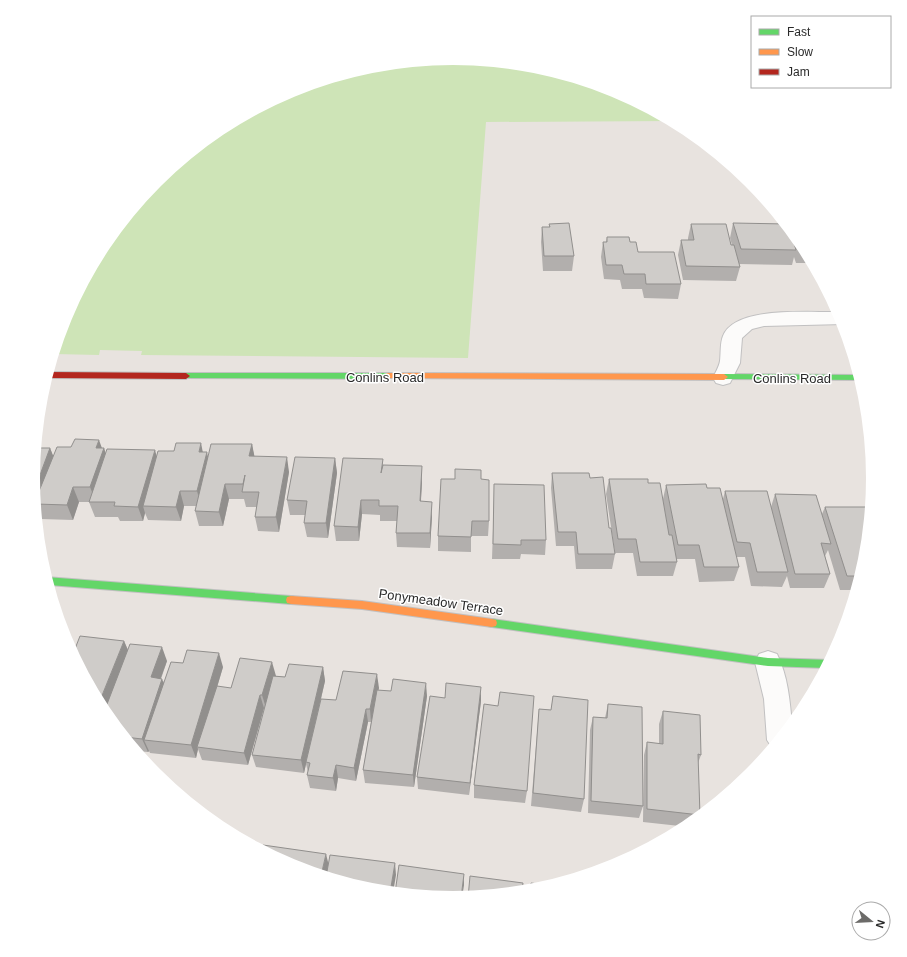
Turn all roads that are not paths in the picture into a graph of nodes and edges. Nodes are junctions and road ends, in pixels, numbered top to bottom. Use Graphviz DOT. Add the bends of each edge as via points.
graph roads {
  1 [pos="835,318"];
  2 [pos="53,375"];
  3 [pos="723,378"];
  4 [pos="855,378"];
  5 [pos="53,581"];
  6 [pos="768,662"];
  7 [pos="823,664"];
  8 [pos="779,733"];
  1 -- 3 [label="street" via="764,320 746,324 739,328 732,338 730,363"];
  2 -- 3 [label="street, Conlins Road"];
  3 -- 4 [label="street, Conlins Road"];
  5 -- 6 [label="street, Ponymeadow Terrace" via="362,604"];
  6 -- 7 [label="street, Ponymeadow Terrace"];
  6 -- 8 [label="street" via="777,699"];
}
